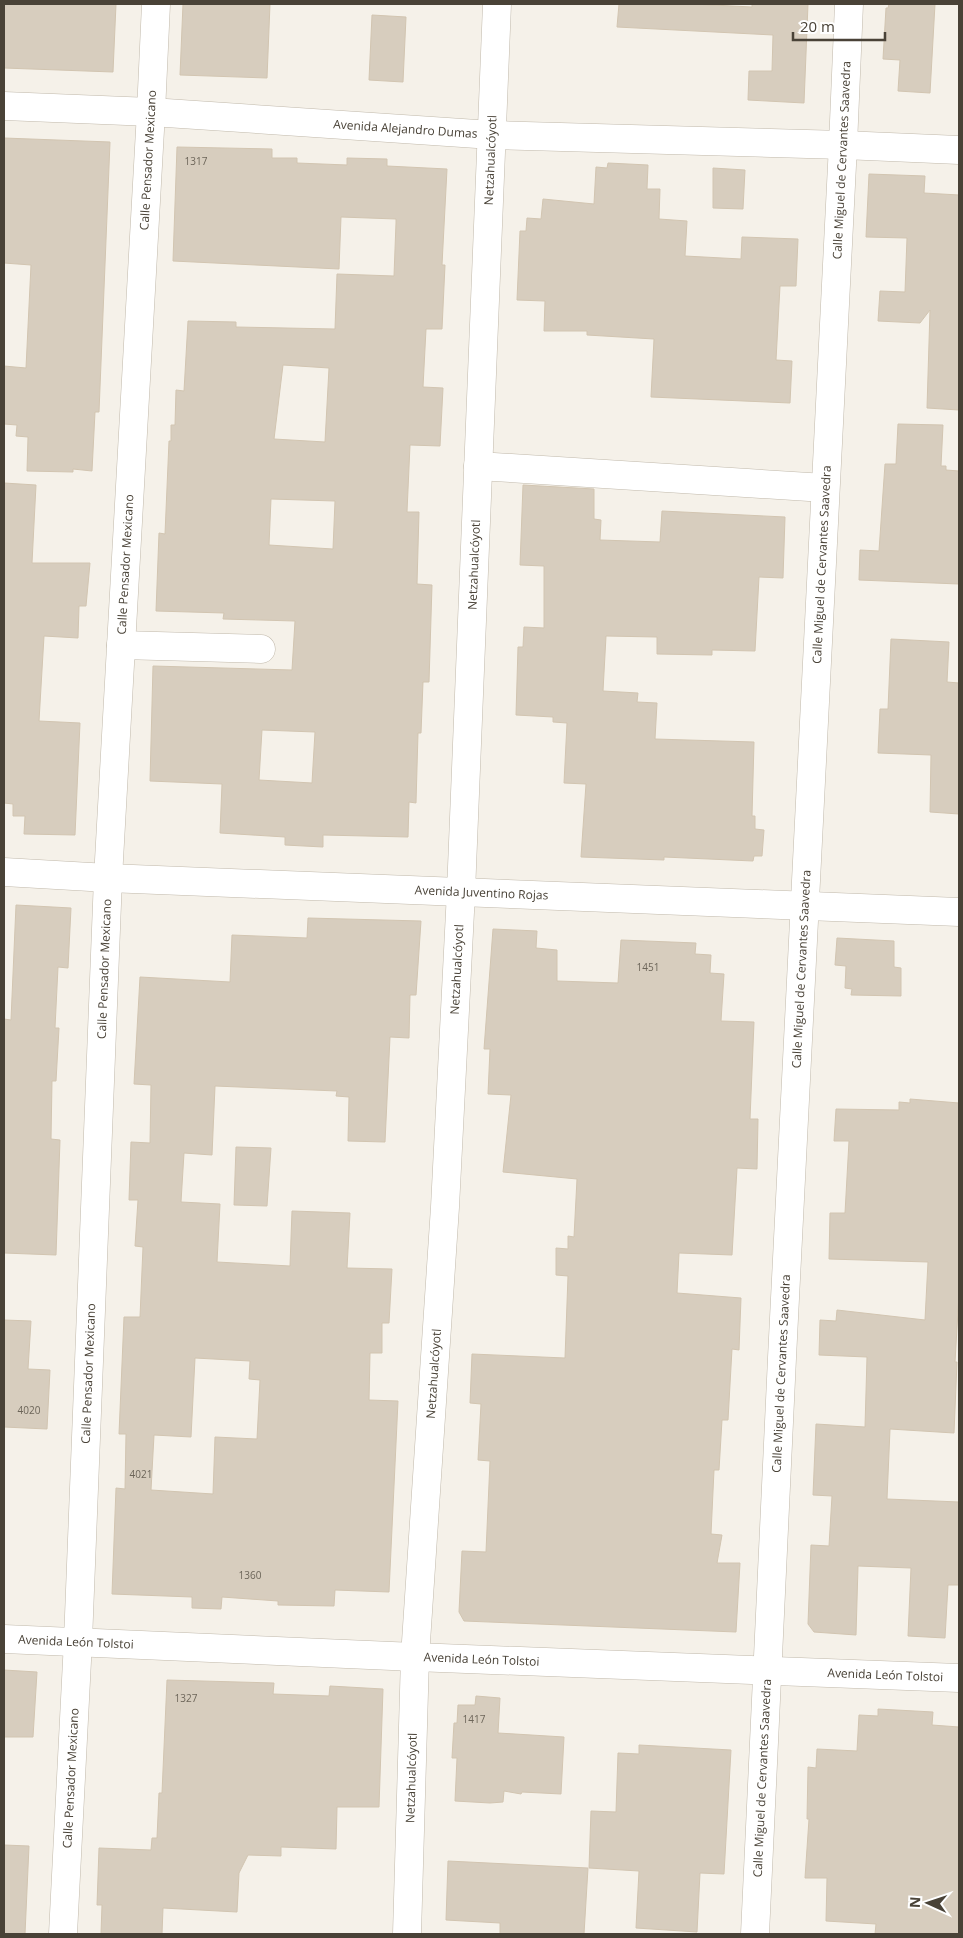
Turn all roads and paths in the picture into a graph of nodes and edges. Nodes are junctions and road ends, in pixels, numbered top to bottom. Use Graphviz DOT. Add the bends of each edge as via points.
graph roads {
  1 [pos="156,4"];
  2 [pos="497,4"];
  3 [pos="849,4"];
  4 [pos="4,106"];
  5 [pos="151,112"];
  6 [pos="492,135"];
  7 [pos="844,145"];
  8 [pos="959,150"];
  9 [pos="478,466"];
  10 [pos="826,488"];
  11 [pos="121,645"];
  12 [pos="261,649"];
  13 [pos="4,872"];
  14 [pos="108,878"];
  15 [pos="461,892"];
  16 [pos="805,905"];
  17 [pos="959,912"];
  18 [pos="4,1638"];
  19 [pos="78,1641"];
  20 [pos="414,1657"];
  21 [pos="767,1670"];
  22 [pos="959,1678"];
  23 [pos="63,1934"];
  24 [pos="407,1934"];
  25 [pos="755,1934"];
  1 -- 5 [label="street, Calle Pensador Mexicano"];
  2 -- 6 [label="street, Netzahualcóyotl"];
  3 -- 7 [label="street, Calle Miguel de Cervantes Saavedra"];
  4 -- 5 [label="street, Avenida Alejandro Dumas"];
  5 -- 6 [label="street, Avenida Alejandro Dumas"];
  5 -- 11 [label="street, Calle Pensador Mexicano"];
  6 -- 7 [label="street, Avenida Alejandro Dumas"];
  6 -- 9 [label="street, Netzahualcóyotl"];
  7 -- 8 [label="street, Avenida Alejandro Dumas"];
  7 -- 10 [label="street, Calle Miguel de Cervantes Saavedra"];
  9 -- 10 [label="street"];
  9 -- 15 [label="street, Netzahualcóyotl"];
  10 -- 16 [label="street, Calle Miguel de Cervantes Saavedra"];
  11 -- 12 [label="street"];
  11 -- 14 [label="street, Calle Pensador Mexicano"];
  13 -- 14 [label="street, Avenida Juventino Rojas"];
  14 -- 15 [label="street, Avenida Juventino Rojas"];
  14 -- 19 [label="street, Calle Pensador Mexicano"];
  15 -- 16 [label="street, Avenida Juventino Rojas"];
  15 -- 20 [label="street, Netzahualcóyotl" via="445,1207"];
  16 -- 17 [label="street, Avenida Juventino Rojas"];
  16 -- 21 [label="street, Calle Miguel de Cervantes Saavedra"];
  18 -- 19 [label="street, Avenida León Tolstoi"];
  19 -- 20 [label="street, Avenida León Tolstoi"];
  19 -- 23 [label="street, Calle Pensador Mexicano"];
  20 -- 21 [label="street, Avenida León Tolstoi"];
  20 -- 24 [label="street, Netzahualcóyotl"];
  21 -- 22 [label="street, Avenida León Tolstoi"];
  21 -- 25 [label="street, Calle Miguel de Cervantes Saavedra"];
}
